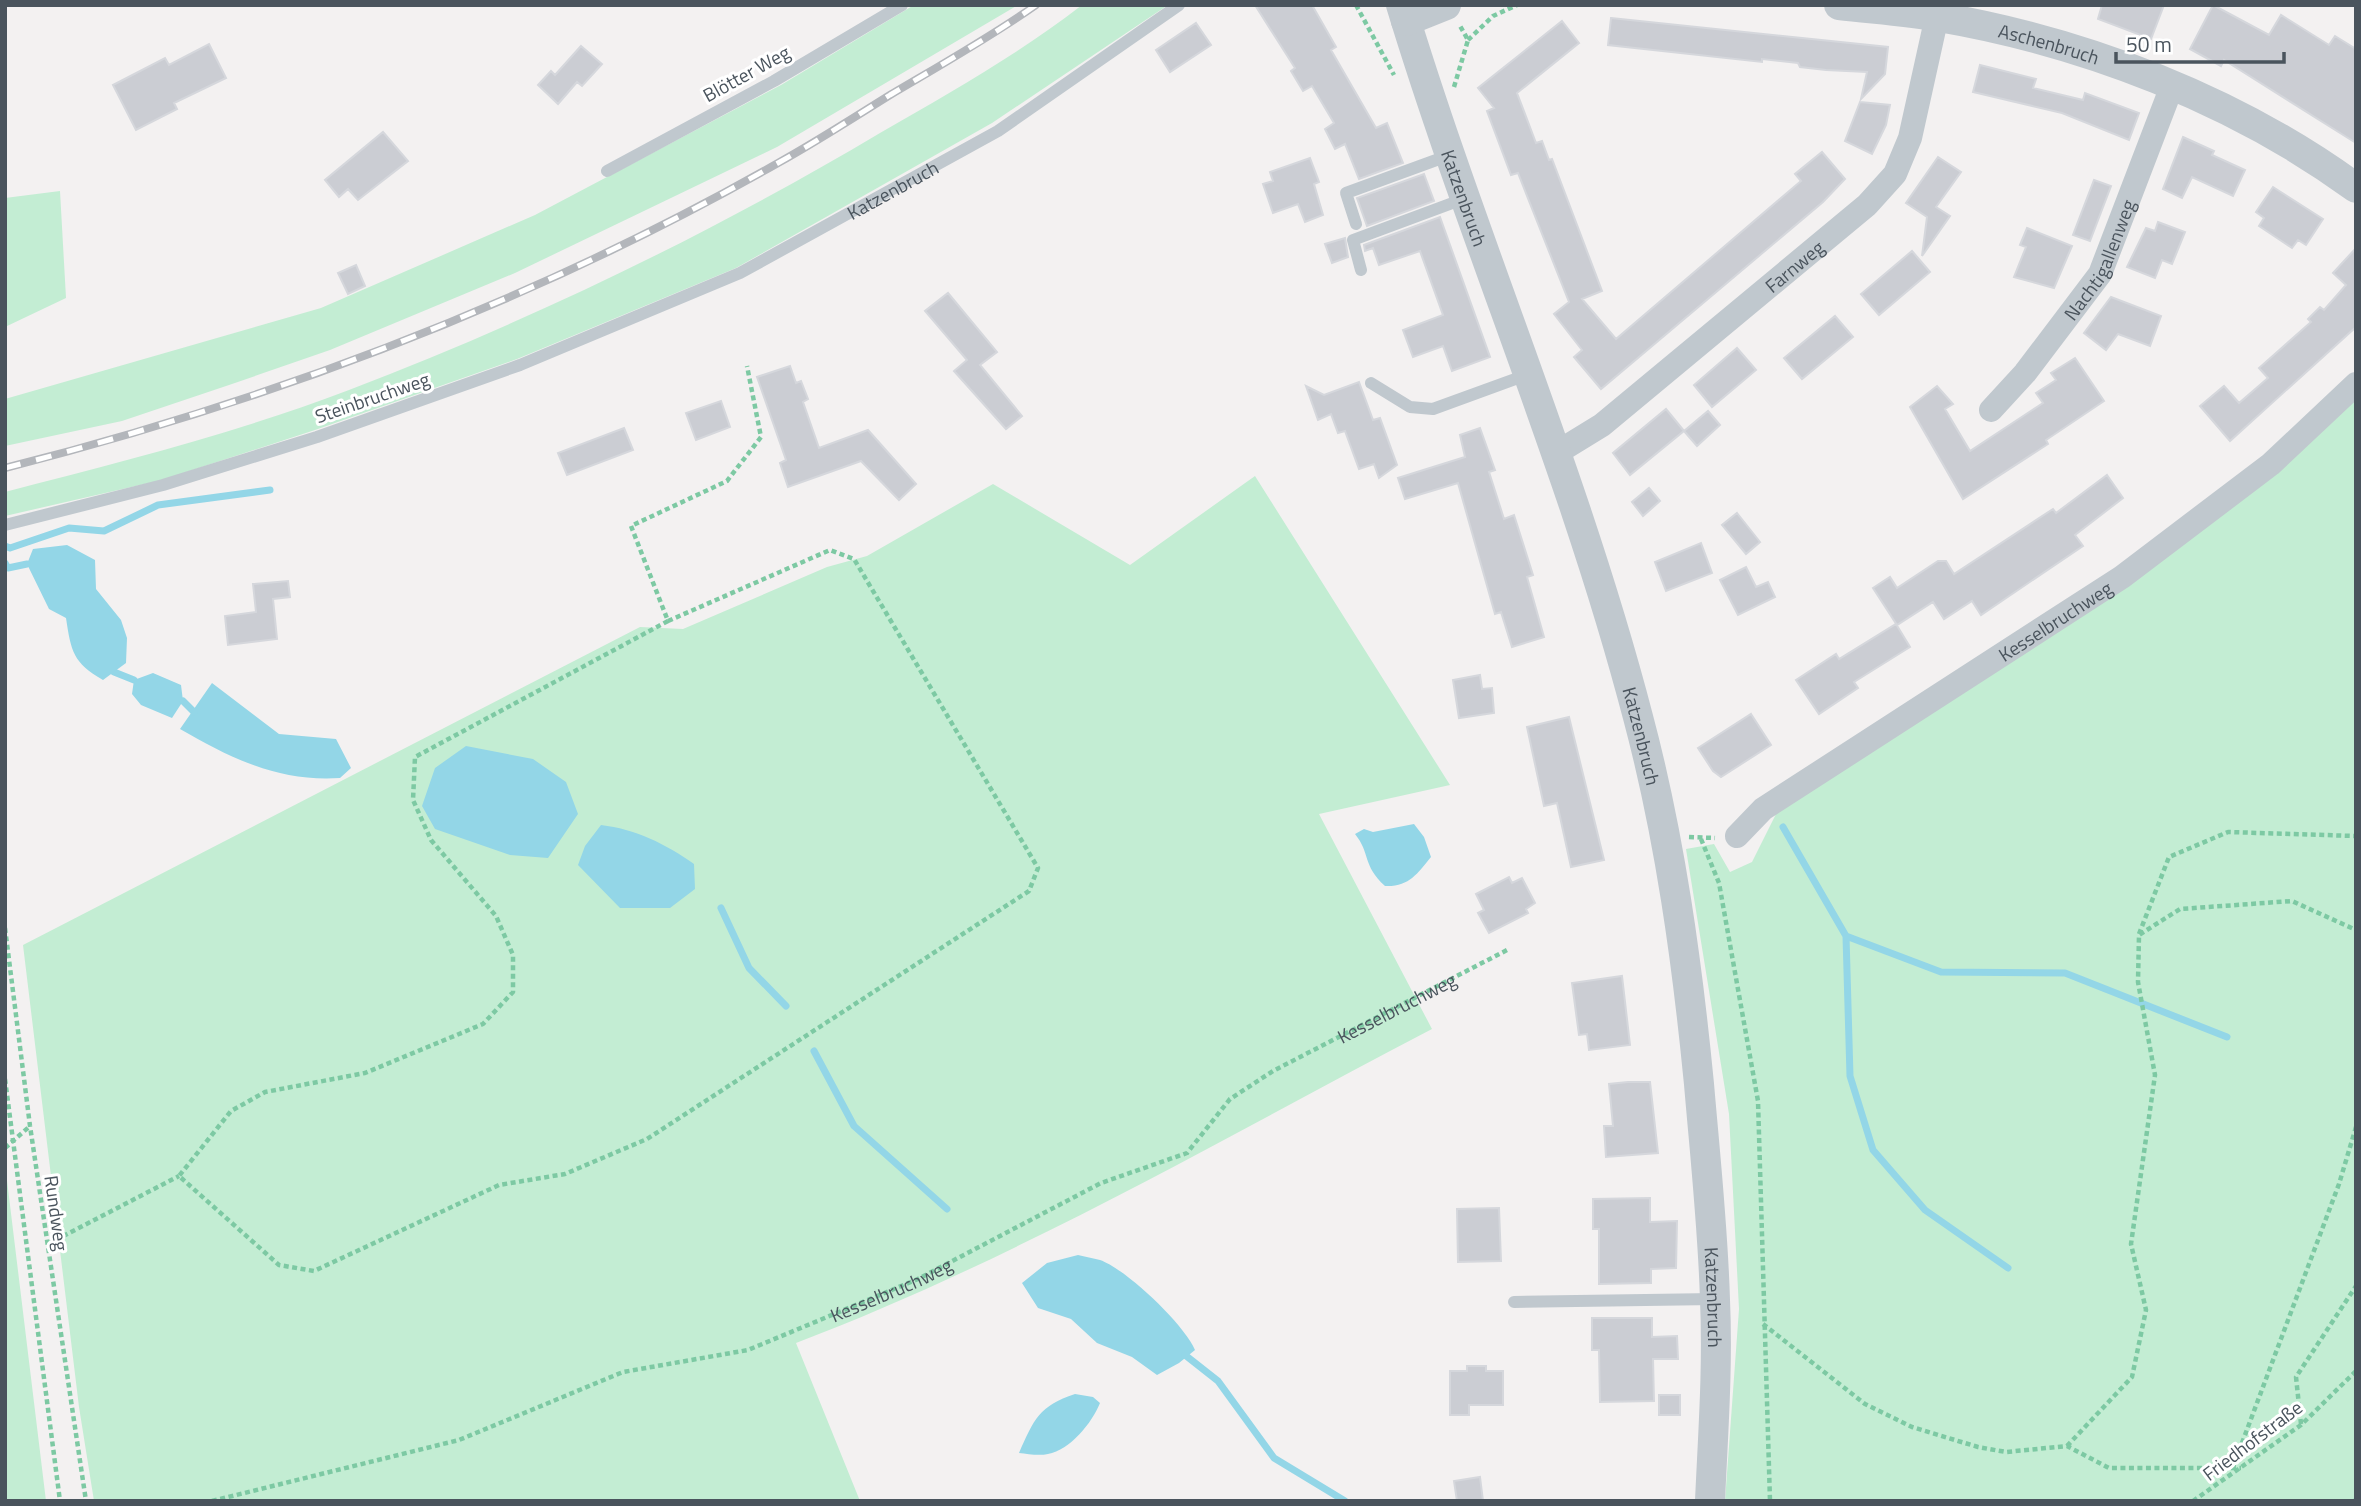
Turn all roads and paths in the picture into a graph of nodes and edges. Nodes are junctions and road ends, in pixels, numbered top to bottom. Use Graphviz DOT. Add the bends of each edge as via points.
graph roads {
  1 [pos="902,5"];
  2 [pos="1180,5"];
  3 [pos="1446,5"];
  4 [pos="1517,5"];
  5 [pos="1839,5"];
  6 [pos="1403,13"];
  7 [pos="1937,16"];
  8 [pos="1468,40"];
  9 [pos="2172,86"];
  10 [pos="1451,155"];
  11 [pos="607,171"];
  12 [pos="2356,188"];
  13 [pos="1466,198"];
  14 [pos="1356,224"];
  15 [pos="1362,270"];
  16 [pos="740,273"];
  17 [pos="747,366"];
  18 [pos="1530,374"];
  19 [pos="1371,383"];
  20 [pos="2356,384"];
  21 [pos="1991,410"];
  22 [pos="1558,452"];
  23 [pos="5,525"];
  24 [pos="668,621"];
  25 [pos="1737,836"];
  26 [pos="2356,836"];
  27 [pos="1701,839"];
  28 [pos="5,928"];
  29 [pos="2356,930"];
  30 [pos="2139,935"];
  31 [pos="1508,949"];
  32 [pos="5,1079"];
  33 [pos="30,1126"];
  34 [pos="2356,1127"];
  35 [pos="11,1140"];
  36 [pos="5,1148"];
  37 [pos="179,1176"];
  38 [pos="47,1244"];
  39 [pos="2356,1286"];
  40 [pos="1715,1299"];
  41 [pos="1514,1302"];
  42 [pos="1762,1324"];
  43 [pos="2356,1371"];
  44 [pos="2301,1425"];
  45 [pos="2067,1446"];
  46 [pos="2233,1466"];
  47 [pos="2241,1468"];
  48 [pos="60,1501"];
  49 [pos="86,1501"];
  50 [pos="212,1501"];
  51 [pos="1710,1501"];
  52 [pos="1770,1501"];
  53 [pos="2193,1501"];
  1 -- 11 [label="lane, Blötter Weg"];
  2 -- 16 [label="lane, Katzenbruch" via="998,131"];
  3 -- 6 [label="street"];
  4 -- 8 [label="path" via="1493,16"];
  5 -- 7 [label="street, Aschenbruch"];
  6 -- 10 [label="street, Katzenbruch"];
  7 -- 9 [label="street, Aschenbruch" via="2011,31"];
  7 -- 22 [label="street, Farnweg" via="1910,138 1895,174 1867,205 1612,416"];
  9 -- 12 [label="street, Aschenbruch" via="2251,123 2324,164"];
  9 -- 21 [label="street, Nachtigallenweg" via="2100,274"];
  10 -- 13 [label="street, Katzenbruch"];
  10 -- 14 [label="lane" via="1346,193"];
  13 -- 15 [label="lane" via="1353,240"];
  13 -- 18 [label="street, Katzenbruch"];
  16 -- 23 [label="lane, Steinbruchweg" via="520,365 317,437 163,485"];
  17 -- 24 [label="path" via="761,437 727,481 631,526"];
  18 -- 19 [label="lane" via="1433,409 1410,407"];
  18 -- 22 [label="street, Katzenbruch"];
  20 -- 25 [label="street, Kesselbruchweg" via="2271,464 2122,577 1763,809"];
  22 -- 40 [label="street, Katzenbruch" via="1638,717 1664,833 1689,984"];
  24 -- 37 [label="path" via="415,757 412,800 431,840 496,916 513,955 513,992 483,1024 365,1073 265,1092 231,1111"];
  24 -- 37 [label="path" via="830,550 854,559 1038,868 1029,891 647,1139 565,1174 499,1185 314,1271 279,1265"];
  26 -- 30 [label="path" via="2228,832 2169,857"];
  27 -- 42 [label="path" via="1719,883 1758,1101"];
  28 -- 33 [label="path, Rundweg"];
  29 -- 30 [label="path" via="2292,901 2180,909"];
  30 -- 45 [label="path" via="2138,982 2155,1075 2131,1244 2146,1310 2132,1377"];
  31 -- 50 [label="path, Kesselbruchweg" via="1273,1071 1230,1099 1187,1153 1101,1183 918,1279 748,1350 623,1372 459,1440"];
  32 -- 35 [label="path"];
  33 -- 35 [label="path"];
  33 -- 38 [label="path, Rundweg"];
  34 -- 46 [label="path"];
  35 -- 36 [label="path"];
  35 -- 48 [label="path"];
  37 -- 38 [label="path"];
  38 -- 49 [label="path, Rundweg"];
  39 -- 44 [label="path" via="2296,1377"];
  40 -- 41 [label="lane"];
  40 -- 51 [label="street, Katzenbruch"];
  42 -- 45 [label="path" via="1865,1404 1912,1427 2006,1452"];
  42 -- 52 [label="path"];
  43 -- 44 [label="path, Friedhofstraße"];
  44 -- 47 [label="path, Friedhofstraße"];
  45 -- 46 [label="path" via="2109,1468"];
  46 -- 47 [label="path"];
  47 -- 53 [label="path, Friedhofstraße"];
}
